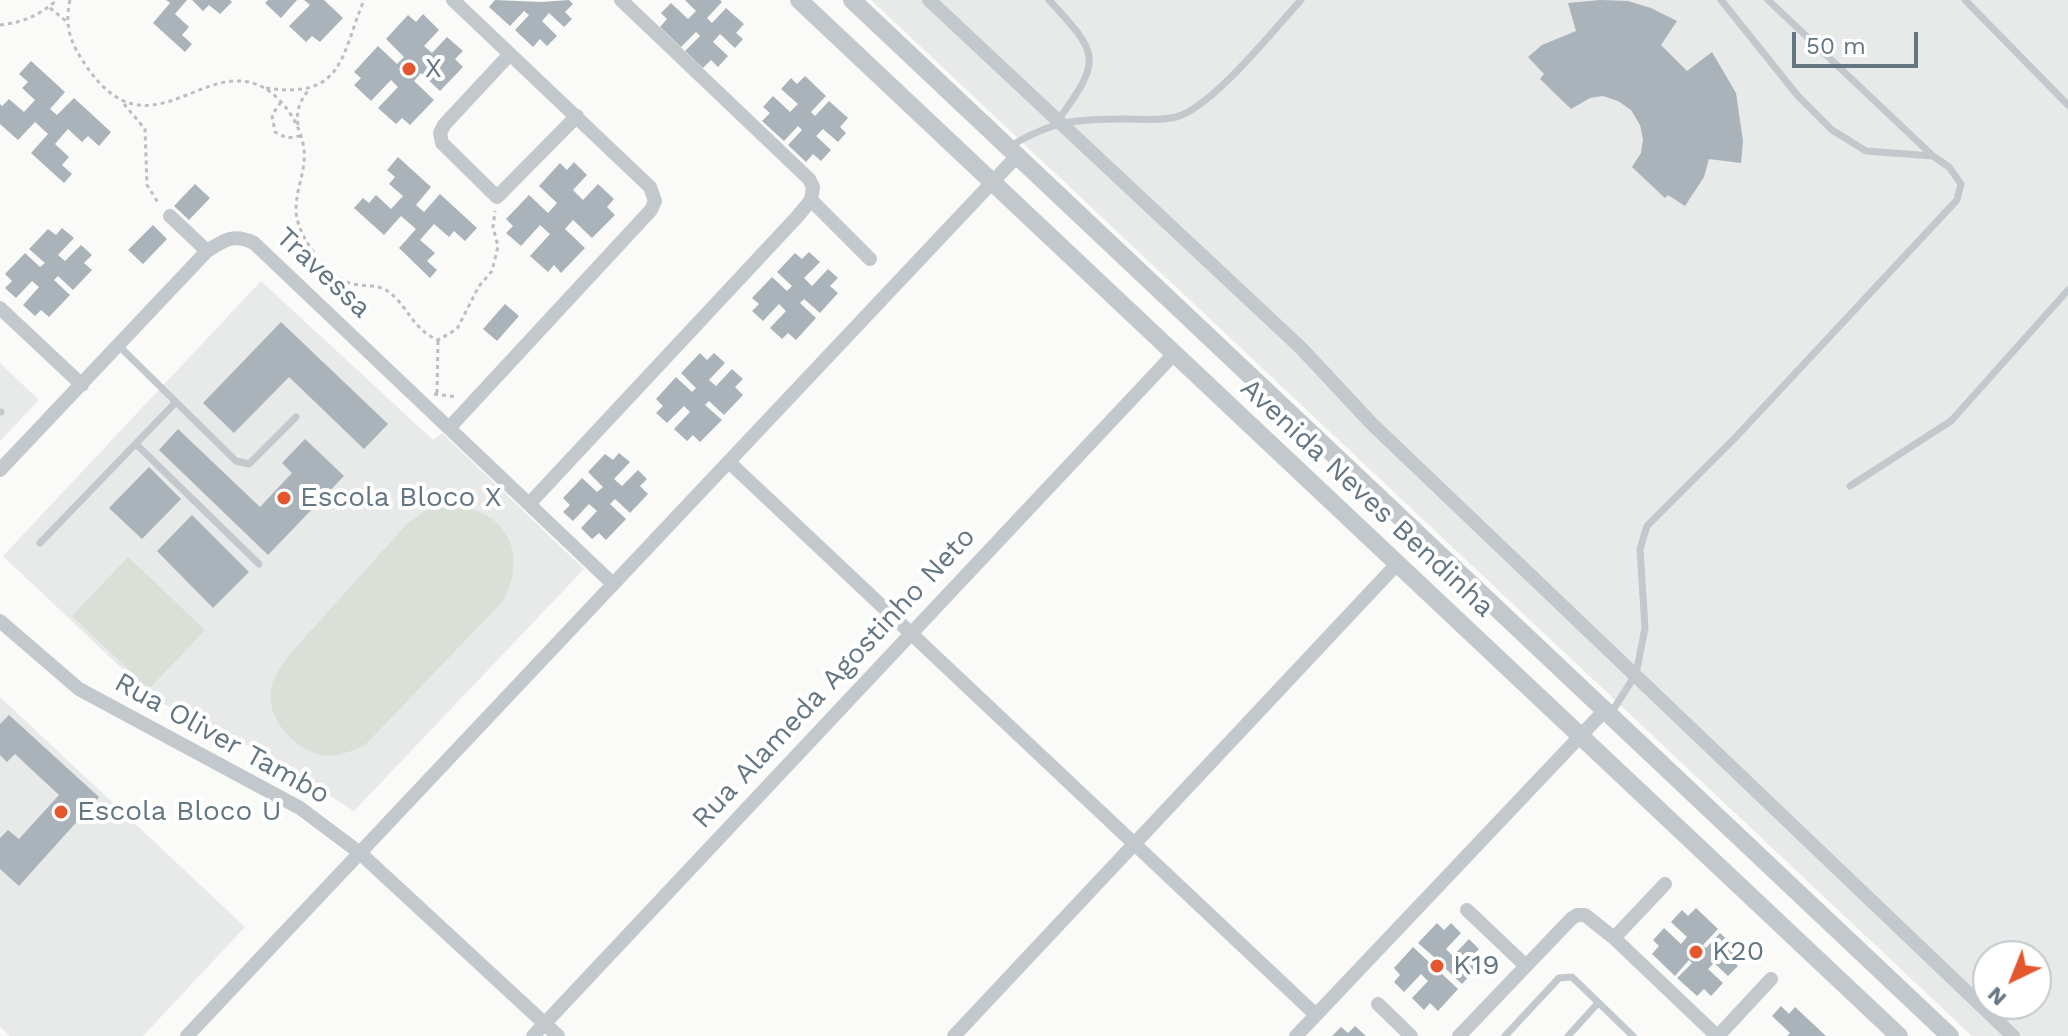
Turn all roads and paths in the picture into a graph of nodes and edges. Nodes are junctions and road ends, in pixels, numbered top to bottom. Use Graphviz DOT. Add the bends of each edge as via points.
graph roads {
  1 [pos="57,0"];
  2 [pos="70,0"];
  3 [pos="364,0"];
  4 [pos="453,0"];
  5 [pos="621,0"];
  6 [pos="799,0"];
  7 [pos="852,0"];
  8 [pos="929,0"];
  9 [pos="1049,0"];
  10 [pos="1301,0"];
  11 [pos="1721,0"];
  12 [pos="1768,0"];
  13 [pos="1965,0"];
  14 [pos="49,7"];
  15 [pos="66,21"];
  16 [pos="0,25"];
  17 [pos="510,54"];
  18 [pos="264,88"];
  19 [pos="310,88"];
  20 [pos="281,102"];
  21 [pos="124,104"];
  22 [pos="2068,105"];
  23 [pos="577,116"];
  24 [pos="1059,122"];
  25 [pos="300,137"];
  26 [pos="1012,152"];
  27 [pos="1933,156"];
  28 [pos="992,183"];
  29 [pos="497,197"];
  30 [pos="811,200"];
  31 [pos="170,216"];
  32 [pos="207,251"];
  33 [pos="870,259"];
  34 [pos="2068,290"];
  35 [pos="0,309"];
  36 [pos="438,340"];
  37 [pos="119,346"];
  38 [pos="1173,355"];
  39 [pos="82,385"];
  40 [pos="437,393"];
  41 [pos="415,395"];
  42 [pos="176,402"];
  43 [pos="472,404"];
  44 [pos="296,417"];
  45 [pos="449,428"];
  46 [pos="136,444"];
  47 [pos="730,463"];
  48 [pos="0,470"];
  49 [pos="1850,486"];
  50 [pos="529,504"];
  51 [pos="40,543"];
  52 [pos="259,564"];
  53 [pos="1397,564"];
  54 [pos="613,584"];
  55 [pos="0,621"];
  56 [pos="912,634"];
  57 [pos="1636,674"];
  58 [pos="1608,712"];
  59 [pos="1580,736"];
  60 [pos="1136,846"];
  61 [pos="360,853"];
  62 [pos="1665,884"];
  63 [pos="1467,910"];
  64 [pos="1614,938"];
  65 [pos="1526,966"];
  66 [pos="1771,979"];
  67 [pos="1598,1003"];
  68 [pos="1378,1004"];
  69 [pos="1316,1015"];
  70 [pos="545,1023"];
  71 [pos="187,1036"];
  72 [pos="533,1036"];
  73 [pos="558,1036"];
  74 [pos="954,1036"];
  75 [pos="1296,1036"];
  76 [pos="1411,1036"];
  77 [pos="1459,1036"];
  78 [pos="1505,1036"];
  79 [pos="1568,1036"];
  80 [pos="1633,1036"];
  81 [pos="1717,1036"];
  82 [pos="1899,1036"];
  83 [pos="1950,1036"];
  84 [pos="2013,1036"];
  1 -- 14 [label="path"];
  2 -- 15 [label="path"];
  3 -- 19 [label="path" via="339,66"];
  4 -- 17 [label="street"];
  5 -- 30 [label="street" via="809,179"];
  6 -- 28 [label="street, Avenida Neves Bendinha"];
  7 -- 26 [label="street, Avenida Neves Bendinha"];
  8 -- 24 [label="street"];
  9 -- 24 [label="lane" via="1082,35 1090,53 1082,87"];
  10 -- 24 [label="lane" via="1200,106 1149,120"];
  11 -- 27 [label="lane" via="1832,130 1866,151"];
  12 -- 27 [label="lane"];
  13 -- 22 [label="lane"];
  14 -- 15 [label="path"];
  14 -- 16 [label="path" via="25,21"];
  15 -- 21 [label="path" via="75,50 94,78"];
  17 -- 23 [label="street"];
  17 -- 29 [label="street" via="440,133 442,143"];
  18 -- 19 [label="path"];
  18 -- 20 [label="path"];
  18 -- 21 [label="path" via="241,81 217,84 162,105"];
  19 -- 25 [label="path" via="296,112"];
  20 -- 25 [label="path" via="294,116"];
  20 -- 25 [label="path" via="272,115 275,132"];
  21 -- 31 [label="path" via="145,129 147,185"];
  23 -- 29 [label="street"];
  23 -- 43 [label="street" via="650,187 655,201"];
  24 -- 26 [label="lane" via="1036,130"];
  24 -- 57 [label="street"];
  25 -- 36 [label="path" via="305,159 295,211 302,237 347,283 386,290 425,335"];
  26 -- 28 [label="street"];
  26 -- 58 [label="street, Avenida Neves Bendinha"];
  27 -- 57 [label="lane" via="1961,184 1957,200 1647,526 1640,549 1645,628"];
  28 -- 38 [label="street, Avenida Neves Bendinha"];
  28 -- 47 [label="street"];
  29 -- 36 [label="path" via="493,227 498,246 492,271 457,329"];
  30 -- 33 [label="street"];
  30 -- 50 [label="street"];
  31 -- 32 [label="street"];
  32 -- 37 [label="street, Travessa"];
  32 -- 41 [label="street, Travessa" via="233,236 254,243"];
  34 -- 49 [label="lane" via="1951,421"];
  35 -- 39 [label="street"];
  36 -- 40 [label="path"];
  37 -- 39 [label="street, Travessa"];
  37 -- 42 [label="lane"];
  38 -- 53 [label="street, Avenida Neves Bendinha"];
  38 -- 56 [label="street, Rua Alameda Agostinho Neto"];
  39 -- 48 [label="street, Travessa"];
  40 -- 41 [label="path"];
  40 -- 43 [label="path"];
  41 -- 45 [label="street, Travessa"];
  42 -- 44 [label="lane" via="236,461 249,464"];
  42 -- 46 [label="lane"];
  43 -- 45 [label="street"];
  45 -- 50 [label="street, Travessa"];
  46 -- 51 [label="lane"];
  46 -- 52 [label="lane"];
  47 -- 54 [label="street"];
  47 -- 56 [label="street"];
  50 -- 54 [label="street, Travessa"];
  53 -- 59 [label="street, Avenida Neves Bendinha"];
  53 -- 60 [label="street"];
  54 -- 61 [label="street"];
  55 -- 61 [label="street, Rua Oliver Tambo" via="79,689 282,795"];
  56 -- 60 [label="street"];
  56 -- 70 [label="street, Rua Alameda Agostinho Neto"];
  57 -- 58 [label="lane"];
  57 -- 84 [label="street"];
  58 -- 59 [label="street"];
  58 -- 83 [label="street, Avenida Neves Bendinha"];
  59 -- 69 [label="street"];
  59 -- 82 [label="street, Avenida Neves Bendinha"];
  60 -- 69 [label="street"];
  60 -- 74 [label="street"];
  61 -- 70 [label="street, Rua Oliver Tambo"];
  61 -- 71 [label="street"];
  62 -- 64 [label="street"];
  63 -- 65 [label="street"];
  64 -- 65 [label="street" via="1591,918 1577,915"];
  64 -- 81 [label="street"];
  65 -- 77 [label="street"];
  66 -- 81 [label="street"];
  67 -- 78 [label="lane" via="1572,977 1559,978"];
  67 -- 79 [label="lane"];
  67 -- 80 [label="lane"];
  68 -- 76 [label="street"];
  69 -- 75 [label="street"];
  70 -- 72 [label="street, Rua Alameda Agostinho Neto"];
  70 -- 73 [label="street, Rua Oliver Tambo"];
}
